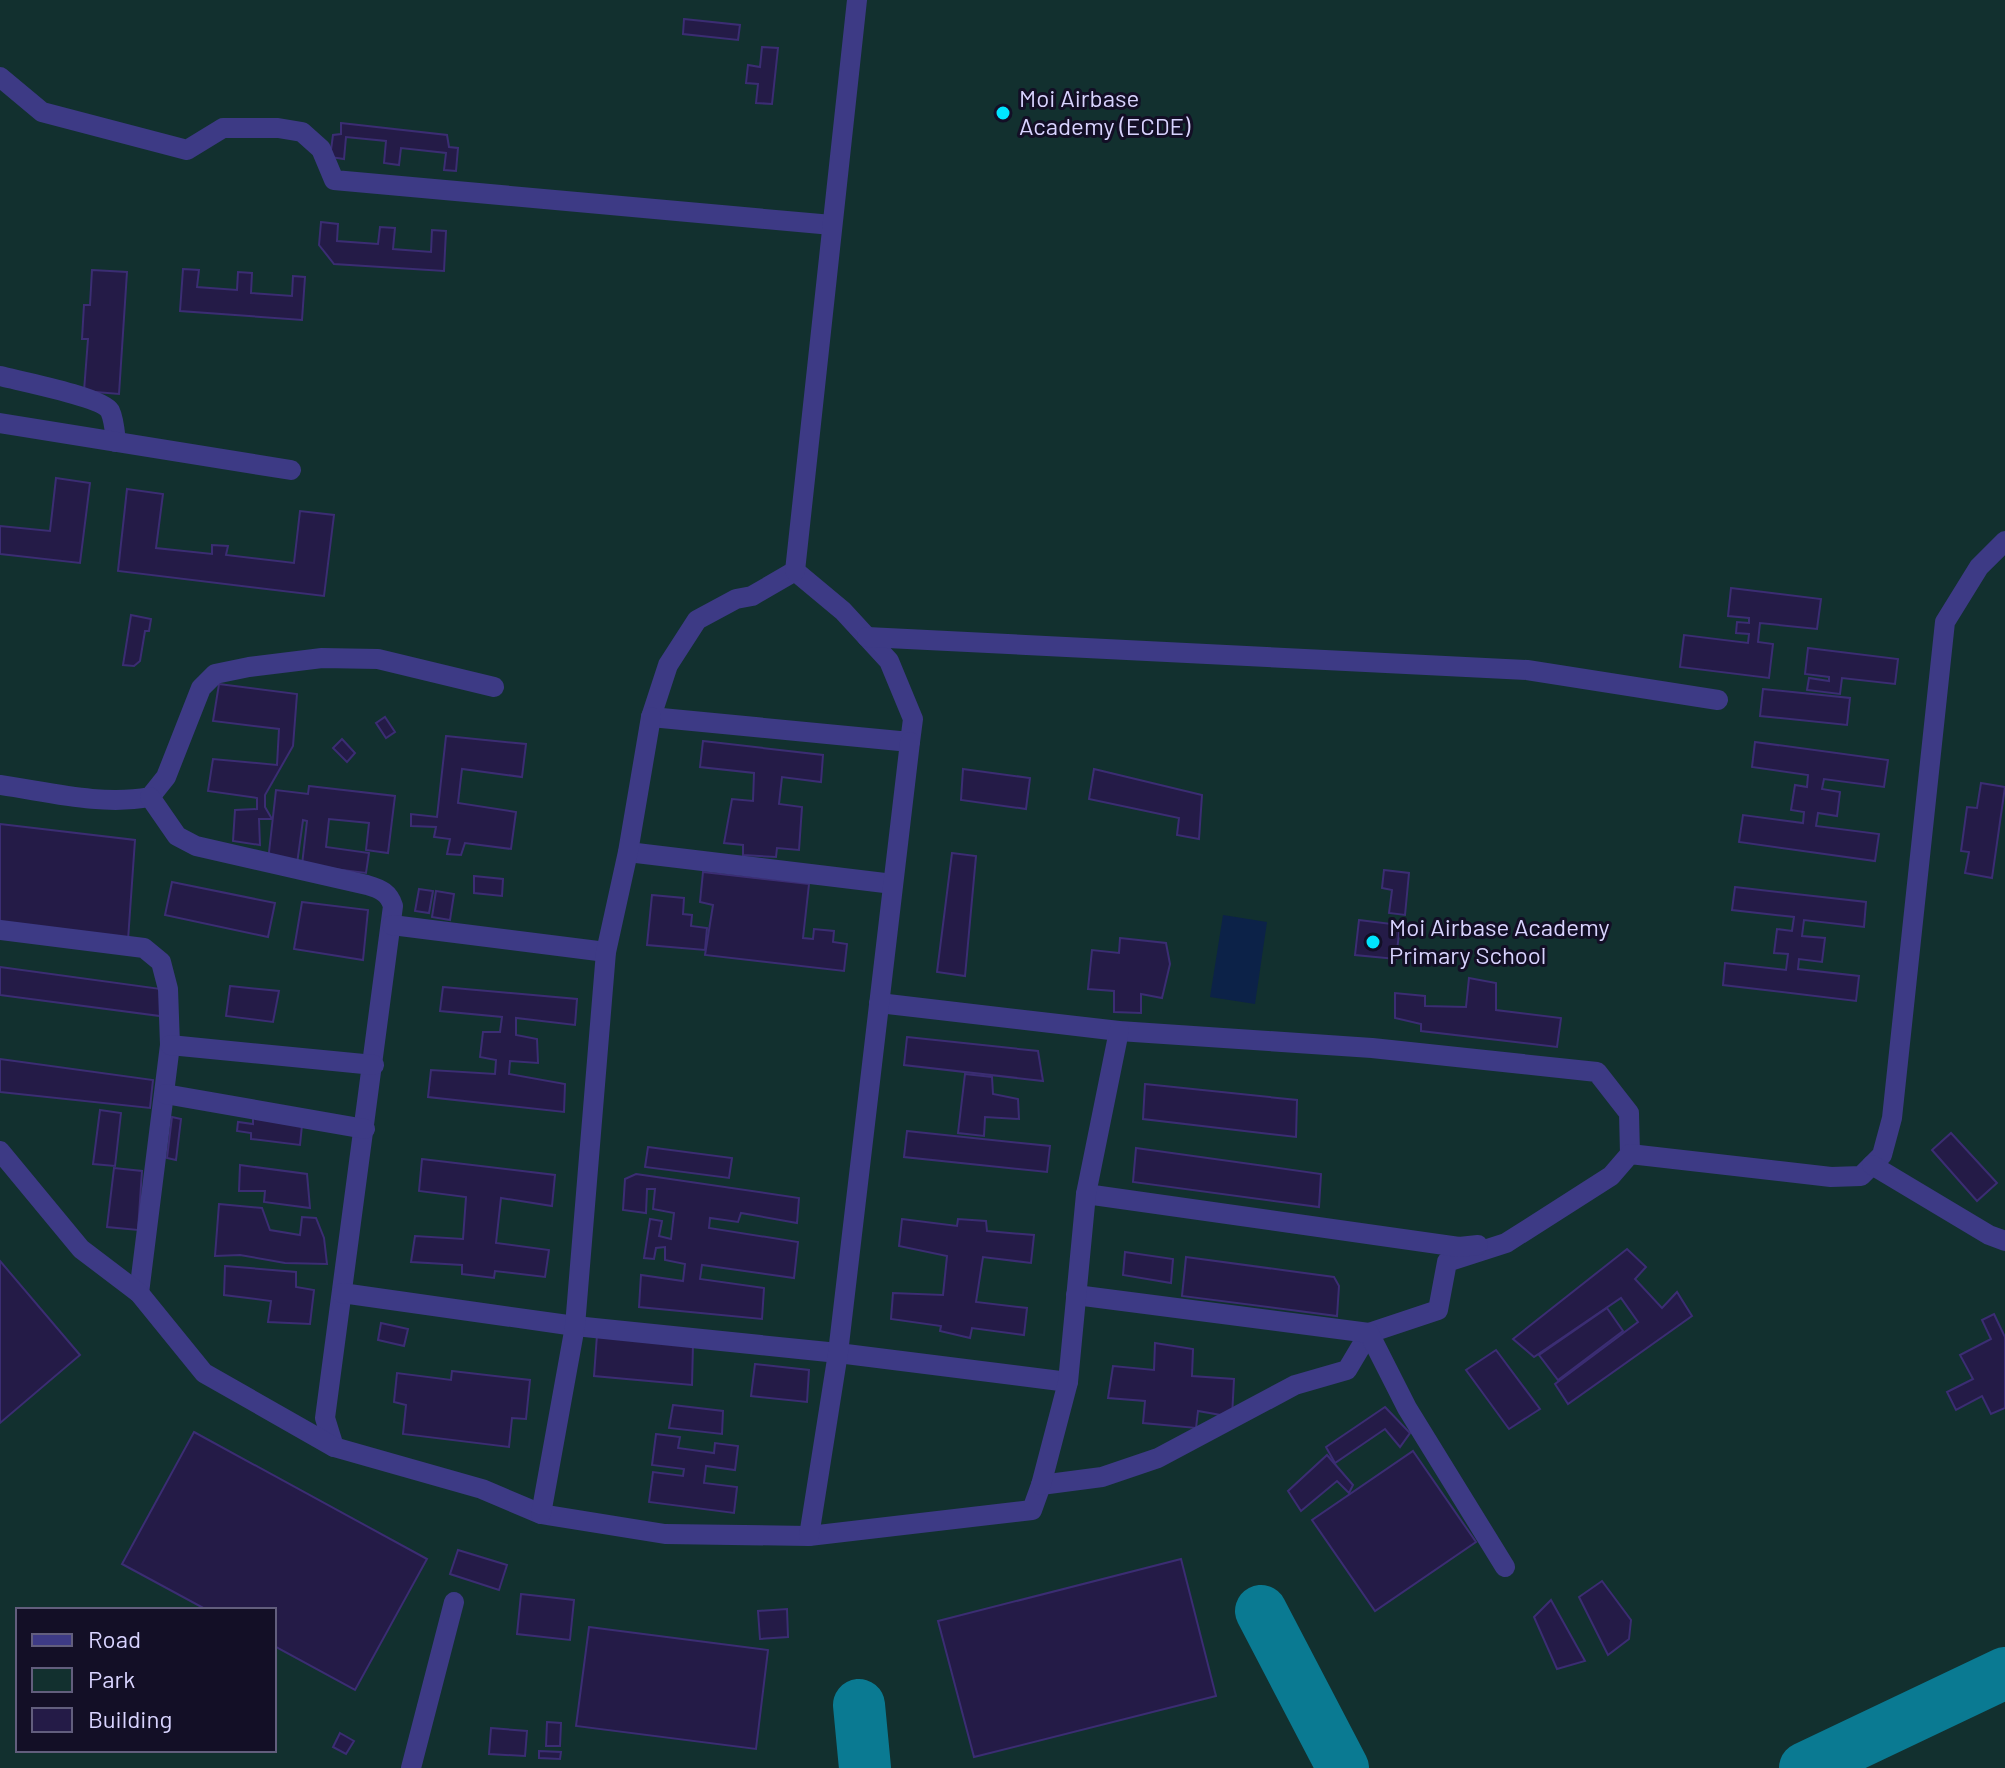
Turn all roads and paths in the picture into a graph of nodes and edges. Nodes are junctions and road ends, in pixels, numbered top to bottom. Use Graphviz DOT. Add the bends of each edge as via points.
graph roads {
  1 [pos="857,0"];
  2 [pos="0,77"];
  3 [pos="832,225"];
  4 [pos="0,376"];
  5 [pos="0,423"];
  6 [pos="116,442"];
  7 [pos="291,470"];
  8 [pos="2005,541"];
  9 [pos="795,571"];
  10 [pos="867,637"];
  11 [pos="494,687"];
  12 [pos="1718,700"];
  13 [pos="651,717"];
  14 [pos="910,742"];
  15 [pos="0,785"];
  16 [pos="150,797"];
  17 [pos="628,852"];
  18 [pos="893,884"];
  19 [pos="392,925"];
  20 [pos="0,930"];
  21 [pos="606,952"];
  22 [pos="879,1003"];
  23 [pos="1119,1031"];
  24 [pos="170,1045"];
  25 [pos="374,1065"];
  26 [pos="165,1094"];
  27 [pos="365,1129"];
  28 [pos="0,1151"];
  29 [pos="1630,1154"];
  30 [pos="1872,1165"];
  31 [pos="1086,1194"];
  32 [pos="2005,1241"];
  33 [pos="1506,1243"];
  34 [pos="139,1293"];
  35 [pos="342,1293"];
  36 [pos="1076,1295"];
  37 [pos="575,1326"];
  38 [pos="1369,1333"];
  39 [pos="838,1353"];
  40 [pos="1068,1382"];
  41 [pos="334,1447"];
  42 [pos="1041,1485"];
  43 [pos="541,1514"];
  44 [pos="809,1536"];
  45 [pos="1505,1567"];
  46 [pos="454,1602"];
  47 [pos="411,1768"];
  1 -- 3 [label="street"];
  2 -- 3 [label="street" via="42,112 187,150 223,128 302,132 321,149 334,180"];
  3 -- 9 [label="street"];
  4 -- 6 [label="street" via="105,406"];
  5 -- 6 [label="street"];
  6 -- 7 [label="street"];
  8 -- 30 [label="street" via="1979,567 1945,622 1892,1118 1882,1155"];
  9 -- 10 [label="street"];
  9 -- 13 [label="street" via="697,620 668,665"];
  10 -- 12 [label="street" via="1527,670"];
  10 -- 14 [label="street" via="889,661 913,719"];
  11 -- 16 [label="street" via="378,659 322,658 215,674 201,688 166,777"];
  13 -- 14 [label="street"];
  13 -- 17 [label="street"];
  14 -- 18 [label="street"];
  15 -- 16 [label="street" via="89,799"];
  16 -- 19 [label="street" via="177,836 196,846 381,889 391,897"];
  17 -- 18 [label="street"];
  17 -- 21 [label="street"];
  18 -- 22 [label="street"];
  19 -- 21 [label="street"];
  19 -- 25 [label="street"];
  20 -- 24 [label="street" via="144,948 161,962 168,989"];
  21 -- 37 [label="street"];
  22 -- 23 [label="street"];
  22 -- 39 [label="street"];
  23 -- 29 [label="street" via="1372,1048 1597,1072 1629,1113"];
  23 -- 31 [label="street"];
  24 -- 25 [label="street"];
  24 -- 26 [label="street"];
  25 -- 27 [label="street"];
  26 -- 27 [label="street"];
  26 -- 34 [label="street"];
  27 -- 35 [label="street"];
  28 -- 34 [label="street" via="81,1249"];
  29 -- 30 [label="street" via="1831,1177 1861,1176"];
  29 -- 33 [label="street" via="1611,1176"];
  30 -- 32 [label="street"];
  31 -- 33 [label="street" via="1459,1247"];
  31 -- 36 [label="street"];
  33 -- 38 [label="street" via="1447,1262 1438,1310"];
  34 -- 41 [label="street" via="204,1373"];
  35 -- 37 [label="street"];
  35 -- 41 [label="street" via="325,1418"];
  36 -- 38 [label="street"];
  36 -- 40 [label="street"];
  37 -- 39 [label="street"];
  37 -- 43 [label="street"];
  38 -- 42 [label="street" via="1347,1370 1295,1385 1158,1458 1102,1477"];
  38 -- 45 [label="street" via="1407,1408"];
  39 -- 40 [label="street"];
  39 -- 44 [label="street"];
  40 -- 42 [label="street"];
  41 -- 43 [label="street" via="482,1489"];
  42 -- 44 [label="street" via="1032,1510"];
  43 -- 44 [label="street" via="665,1534"];
  46 -- 47 [label="street"];
}
